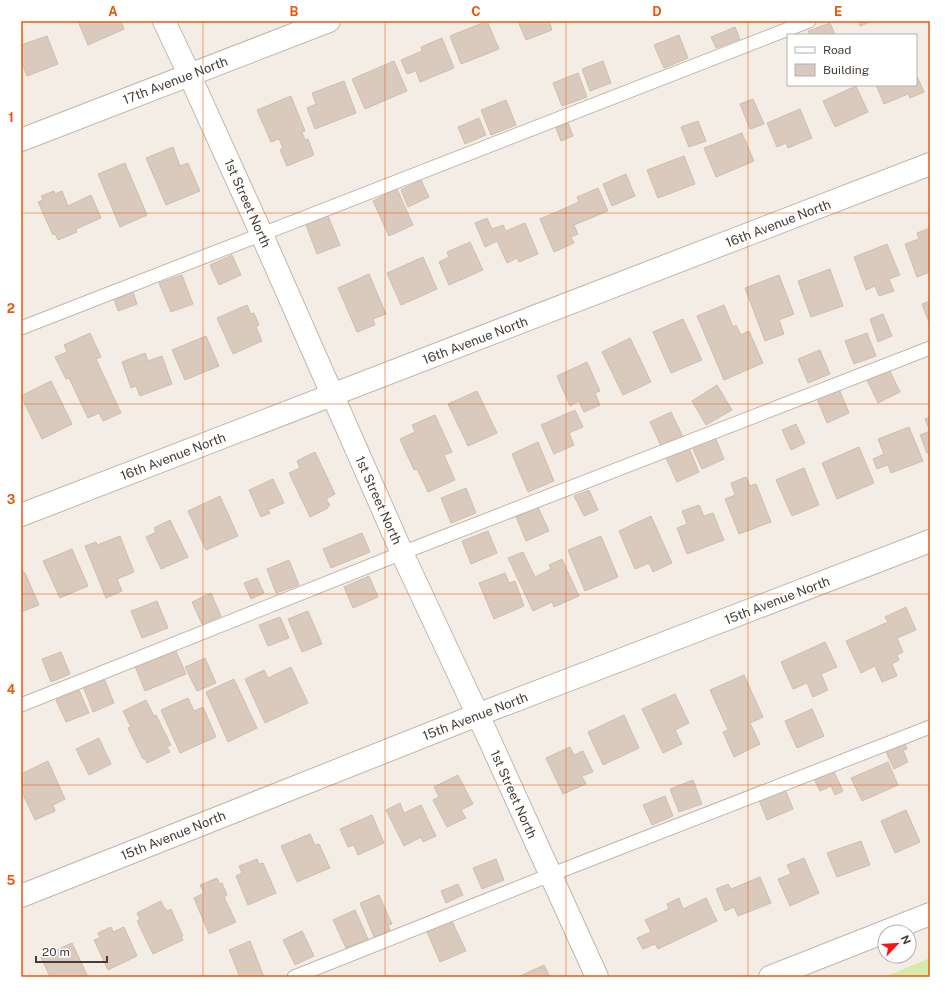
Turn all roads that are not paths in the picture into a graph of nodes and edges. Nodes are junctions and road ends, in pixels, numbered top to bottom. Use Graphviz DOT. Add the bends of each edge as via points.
graph roads {
  1 [pos="164,21"];
  2 [pos="329,21"];
  3 [pos="809,21"];
  4 [pos="190,74"];
  5 [pos="21,140"];
  6 [pos="930,164"];
  7 [pos="262,235"];
  8 [pos="21,328"];
  9 [pos="930,348"];
  10 [pos="332,395"];
  11 [pos="21,515"];
  12 [pos="930,541"];
  13 [pos="402,553"];
  14 [pos="21,705"];
  15 [pos="477,715"];
  16 [pos="930,727"];
  17 [pos="550,875"];
  18 [pos="21,896"];
  19 [pos="930,914"];
  20 [pos="294,977"];
  21 [pos="596,977"];
  22 [pos="770,977"];
  1 -- 4 [label="street, 1st Street North"];
  2 -- 4 [label="street, 17th Avenue North"];
  3 -- 7 [label="lane"];
  4 -- 5 [label="street, 17th Avenue North"];
  4 -- 7 [label="street, 1st Street North"];
  6 -- 10 [label="street, 16th Avenue North"];
  7 -- 8 [label="lane"];
  7 -- 10 [label="street, 1st Street North"];
  9 -- 13 [label="lane"];
  10 -- 11 [label="street, 16th Avenue North"];
  10 -- 13 [label="street, 1st Street North"];
  12 -- 15 [label="street, 15th Avenue North"];
  13 -- 14 [label="lane"];
  13 -- 15 [label="street, 1st Street North"];
  15 -- 17 [label="street, 1st Street North"];
  15 -- 18 [label="street, 15th Avenue North"];
  16 -- 17 [label="lane"];
  17 -- 20 [label="lane"];
  17 -- 21 [label="street, 1st Street North"];
  19 -- 22 [label="street"];
}
